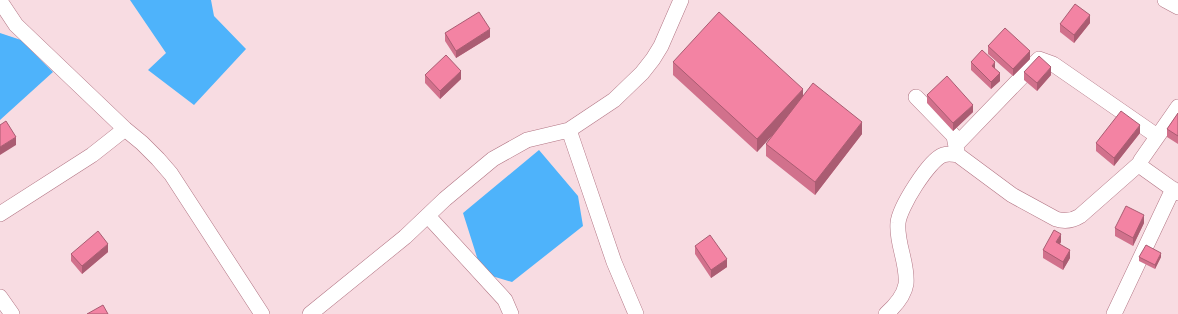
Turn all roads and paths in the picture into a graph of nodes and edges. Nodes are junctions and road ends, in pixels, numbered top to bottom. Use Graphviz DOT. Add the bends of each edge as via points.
graph roads {
  1 [pos="681,0"];
  2 [pos="1165,0"];
  3 [pos="0,1"];
  4 [pos="1178,7"];
  5 [pos="916,97"];
  6 [pos="1178,108"];
  7 [pos="977,113"];
  8 [pos="125,129"];
  9 [pos="568,130"];
  10 [pos="1157,136"];
  11 [pos="956,145"];
  12 [pos="1139,164"];
  13 [pos="1175,191"];
  14 [pos="0,214"];
  15 [pos="428,216"];
  16 [pos="0,297"];
  17 [pos="12,314"];
  18 [pos="262,314"];
  19 [pos="310,314"];
  20 [pos="511,314"];
  21 [pos="636,314"];
  22 [pos="886,314"];
  23 [pos="1114,314"];
  1 -- 9 [label="street" via="661,46 642,73 614,100"];
  2 -- 4 [label="street"];
  3 -- 8 [label="street" via="16,25"];
  5 -- 11 [label="street"];
  6 -- 10 [label="street"];
  7 -- 11 [label="street"];
  8 -- 14 [label="street" via="92,155"];
  8 -- 18 [label="street" via="171,174"];
  9 -- 15 [label="street" via="527,140 492,159"];
  9 -- 21 [label="street" via="614,262"];
  10 -- 11 [label="street" via="1053,64 1039,59"];
  10 -- 12 [label="street"];
  11 -- 12 [label="street" via="1012,194 1061,221 1072,221 1080,216"];
  11 -- 22 [label="street" via="949,153 934,161 903,206 898,223 906,282 903,294"];
  12 -- 13 [label="street"];
  13 -- 23 [label="street"];
  15 -- 19 [label="street"];
  15 -- 20 [label="street" via="505,300"];
  16 -- 17 [label="street"];
}
